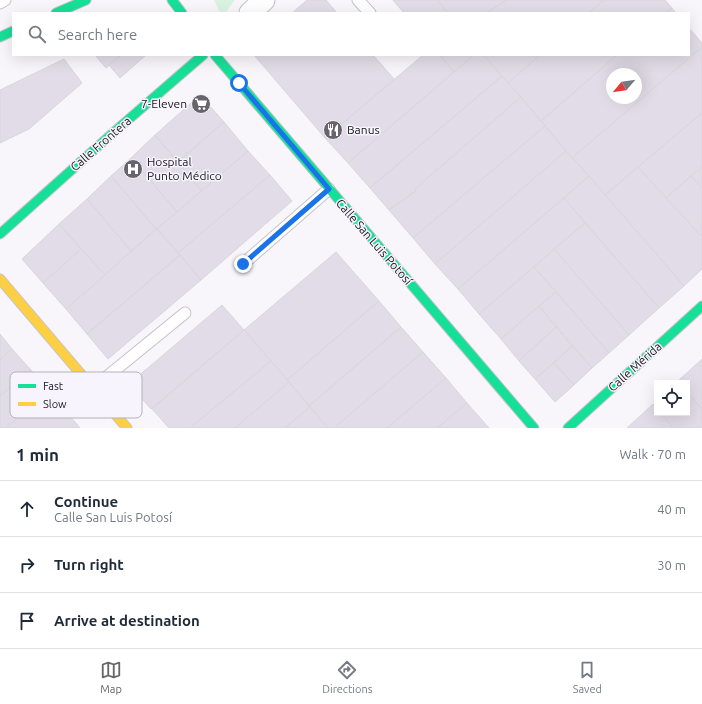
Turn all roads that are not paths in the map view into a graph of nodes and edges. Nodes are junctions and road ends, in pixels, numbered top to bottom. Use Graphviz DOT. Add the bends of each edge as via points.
graph roads {
  1 [pos="5,0"];
  2 [pos="86,0"];
  3 [pos="172,0"];
  4 [pos="264,0"];
  5 [pos="358,0"];
  6 [pos="0,2"];
  7 [pos="58,12"];
  8 [pos="181,12"];
  9 [pos="251,12"];
  10 [pos="369,12"];
  11 [pos="12,31"];
  12 [pos="0,37"];
  13 [pos="202,56"];
  14 [pos="216,56"];
  15 [pos="329,189"];
  16 [pos="0,234"];
  17 [pos="243,264"];
  18 [pos="0,279"];
  19 [pos="702,306"];
  20 [pos="185,314"];
  21 [pos="79,372"];
  22 [pos="113,372"];
  23 [pos="118,418"];
  24 [pos="127,428"];
  25 [pos="534,428"];
  26 [pos="568,428"];
  1 -- 6 [label="lane"];
  2 -- 7 [label="main road"];
  3 -- 8 [label="main road"];
  4 -- 9 [label="street"];
  5 -- 10 [label="lane"];
  11 -- 12 [label="main road"];
  13 -- 16 [label="main road, Calle Frontera"];
  14 -- 15 [label="main road, Calle San Luis Potosí"];
  15 -- 17 [label="lane"];
  15 -- 25 [label="main road, Calle San Luis Potosí"];
  18 -- 21 [label="main road"];
  19 -- 26 [label="main road, Calle Mérida"];
  20 -- 22 [label="lane"];
  23 -- 24 [label="main road"];
}
